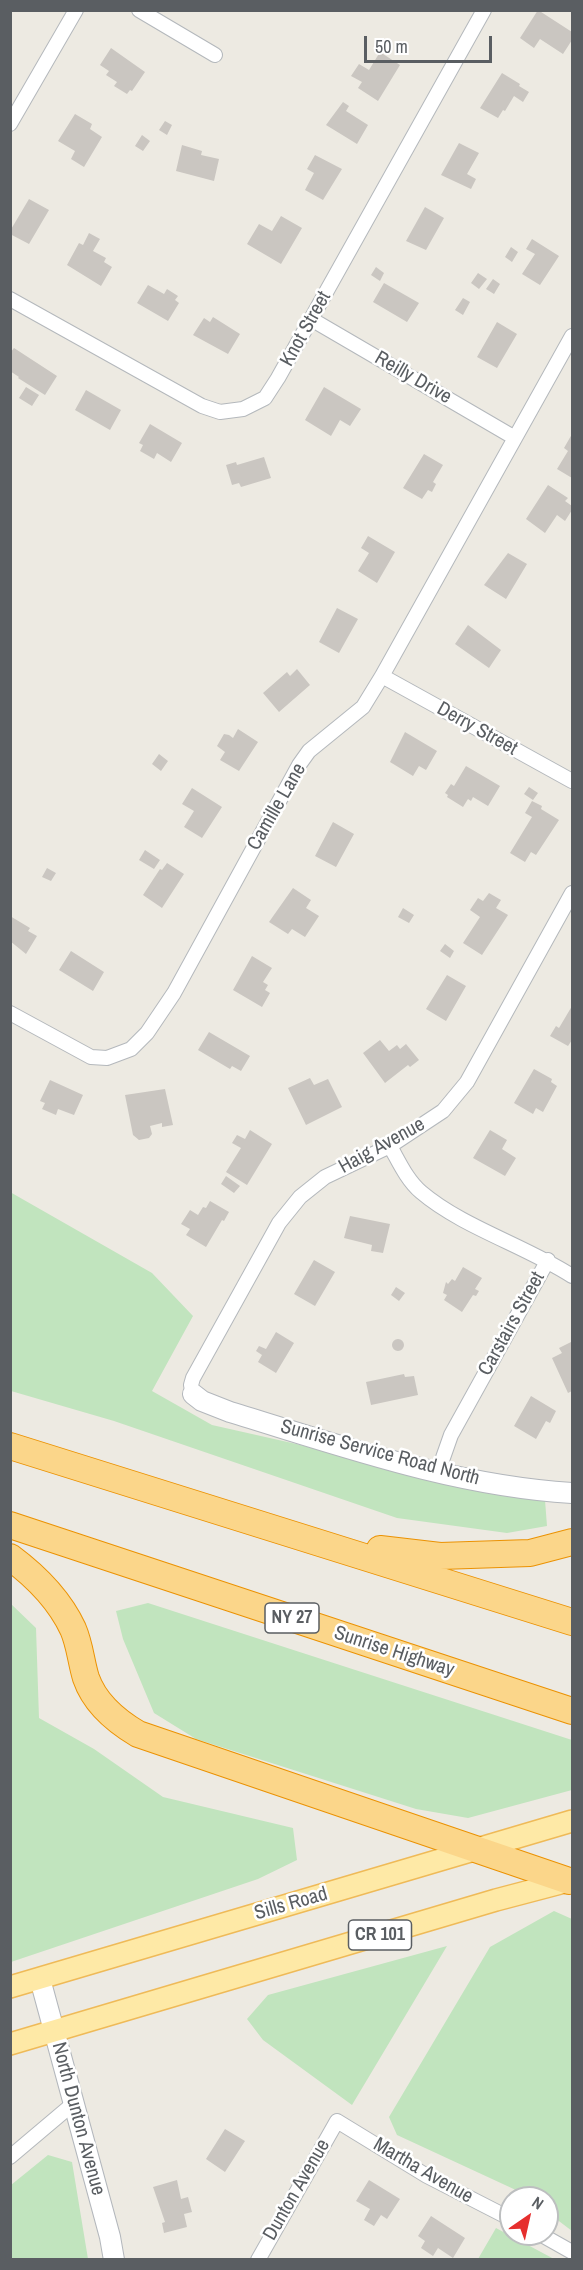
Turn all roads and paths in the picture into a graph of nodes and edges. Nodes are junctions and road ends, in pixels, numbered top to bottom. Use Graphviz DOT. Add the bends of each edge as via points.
graph roads {
  1 [pos="76,10"];
  2 [pos="139,10"];
  3 [pos="484,10"];
  4 [pos="214,55"];
  5 [pos="10,124"];
  6 [pos="10,300"];
  7 [pos="311,319"];
  8 [pos="573,336"];
  9 [pos="515,438"];
  10 [pos="382,676"];
  11 [pos="573,781"];
  12 [pos="573,893"];
  13 [pos="10,1013"];
  14 [pos="390,1146"];
  15 [pos="548,1260"];
  16 [pos="573,1276"];
  17 [pos="193,1394"];
  18 [pos="10,1446"];
  19 [pos="438,1472"];
  20 [pos="573,1492"];
  21 [pos="10,1525"];
  22 [pos="321,1542"];
  23 [pos="573,1542"];
  24 [pos="10,1557"];
  25 [pos="573,1622"];
  26 [pos="573,1711"];
  27 [pos="573,1821"];
  28 [pos="476,1849"];
  29 [pos="572,1880"];
  30 [pos="40,1979"];
  31 [pos="10,1987"];
  32 [pos="54,2030"];
  33 [pos="10,2044"];
  34 [pos="74,2103"];
  35 [pos="337,2121"];
  36 [pos="10,2157"];
  37 [pos="499,2213"];
  38 [pos="559,2244"];
  39 [pos="573,2252"];
  40 [pos="114,2259"];
  41 [pos="258,2259"];
  1 -- 5 [label="street"];
  2 -- 4 [label="street"];
  3 -- 7 [label="street, Knot Street"];
  6 -- 7 [label="street, Knot Street" via="202,406 220,412 243,409 264,398"];
  7 -- 9 [label="street, Reilly Drive"];
  8 -- 9 [label="street, Camille Lane"];
  9 -- 10 [label="street, Camille Lane"];
  10 -- 11 [label="street, Derry Street"];
  10 -- 13 [label="street, Camille Lane" via="363,706 309,751 299,765 174,993 147,1033 130,1049 107,1058 91,1057"];
  12 -- 14 [label="street, Haig Avenue" via="467,1082 443,1111"];
  14 -- 15 [label="street, Carstairs Street" via="408,1178 435,1202"];
  14 -- 17 [label="street, Haig Avenue" via="325,1178 300,1197 279,1223 193,1378"];
  15 -- 16 [label="street"];
  15 -- 19 [label="street, Carstairs Street" via="451,1435"];
  17 -- 19 [label="street, Sunrise Service Road North" via="230,1412"];
  18 -- 22 [label="highway"];
  19 -- 20 [label="street, Sunrise Service Road North" via="511,1486"];
  21 -- 26 [label="highway, Sunrise Highway / NY 27"];
  22 -- 23 [label="highway" via="440,1556 530,1553"];
  22 -- 25 [label="highway"];
  24 -- 28 [label="highway" via="55,1599 73,1630 87,1679 102,1706 119,1723 138,1734"];
  27 -- 28 [label="main road, Sills Road"];
  28 -- 29 [label="highway"];
  28 -- 30 [label="main road, Sills Road"];
  29 -- 32 [label="main road, CR 101"];
  30 -- 31 [label="main road, Sills Road"];
  30 -- 32 [label="street, North Dunton Avenue"];
  32 -- 33 [label="main road, CR 101"];
  32 -- 34 [label="street, North Dunton Avenue"];
  34 -- 36 [label="street"];
  34 -- 40 [label="street, North Dunton Avenue"];
  35 -- 37 [label="street, Martha Avenue" via="427,2176"];
  35 -- 41 [label="street, Dunton Avenue"];
  38 -- 39 [label="street"];
}
